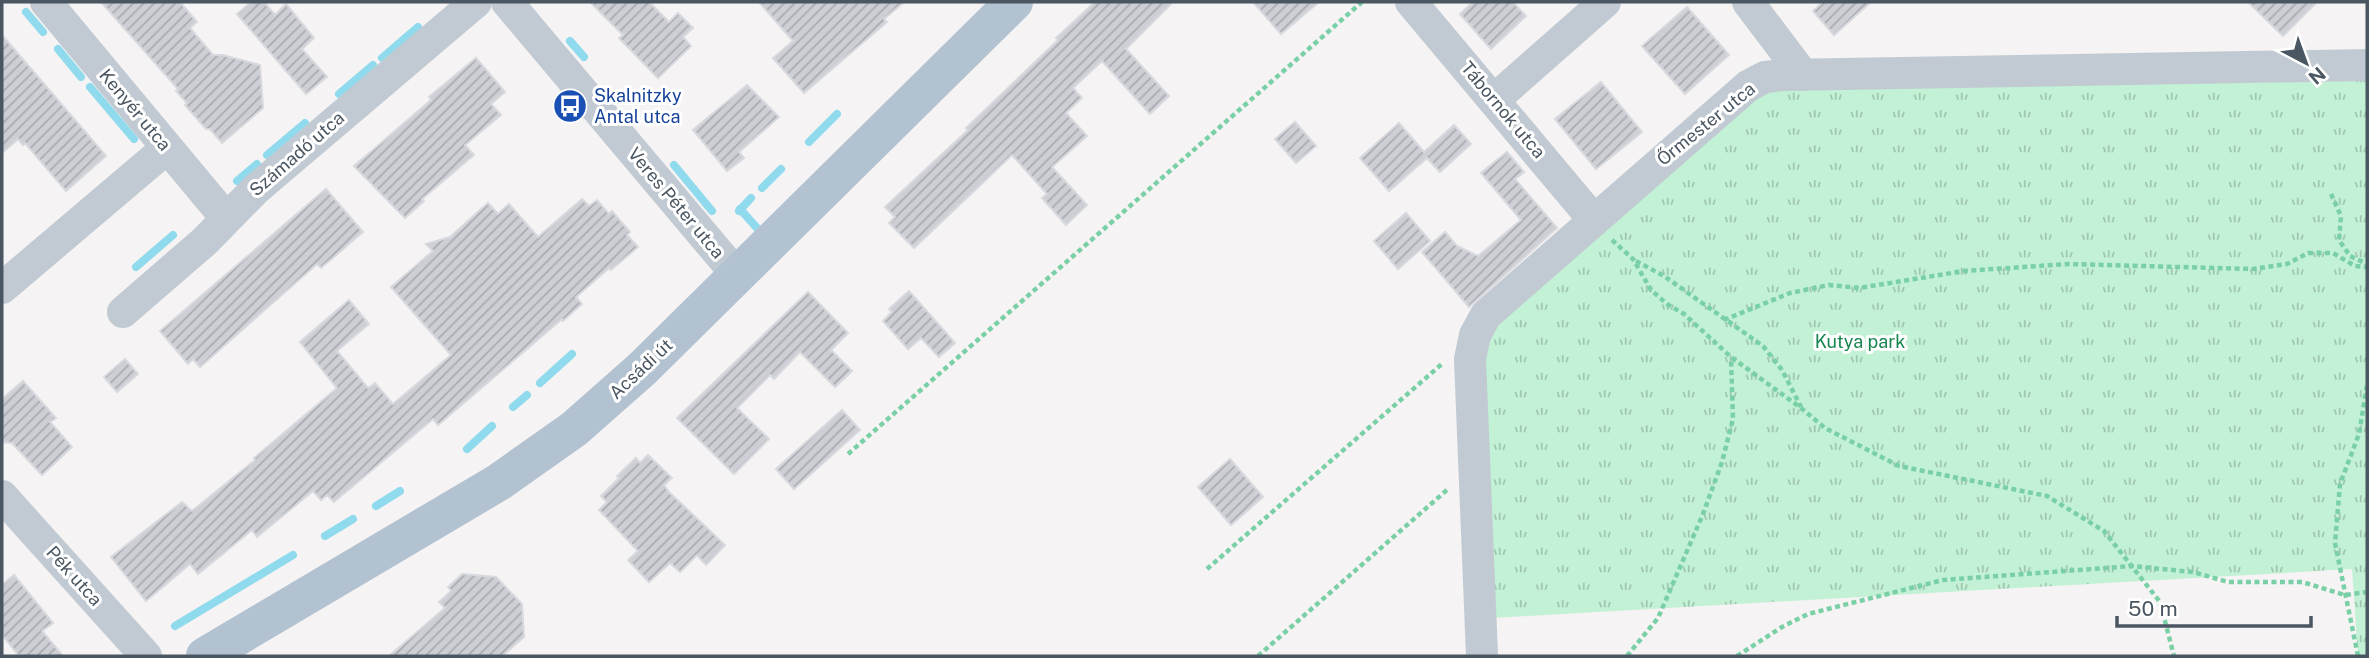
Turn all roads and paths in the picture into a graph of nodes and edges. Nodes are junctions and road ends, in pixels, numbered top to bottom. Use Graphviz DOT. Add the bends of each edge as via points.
graph roads {
  1 [pos="46,2"];
  2 [pos="476,2"];
  3 [pos="507,2"];
  4 [pos="1014,2"];
  5 [pos="1362,2"];
  6 [pos="1411,2"];
  7 [pos="1605,2"];
  8 [pos="1748,2"];
  9 [pos="2367,65"];
  10 [pos="1803,75"];
  11 [pos="1495,99"];
  12 [pos="167,148"];
  13 [pos="2332,194"];
  14 [pos="226,218"];
  15 [pos="1593,219"];
  16 [pos="1633,260"];
  17 [pos="2367,266"];
  18 [pos="737,275"];
  19 [pos="2,288"];
  20 [pos="123,313"];
  21 [pos="1724,320"];
  22 [pos="1475,334"];
  23 [pos="1731,357"];
  24 [pos="2367,385"];
  25 [pos="1801,408"];
  26 [pos="848,454"];
  27 [pos="1475,465"];
  28 [pos="2,496"];
  29 [pos="2132,566"];
  30 [pos="1208,569"];
  31 [pos="2367,592"];
  32 [pos="2345,595"];
  33 [pos="146,656"];
  34 [pos="205,656"];
  35 [pos="1258,656"];
  36 [pos="1482,656"];
  37 [pos="1627,656"];
  38 [pos="1737,656"];
  39 [pos="2174,656"];
  40 [pos="2358,656"];
  1 -- 12 [label="street, Kenyér utca"];
  2 -- 14 [label="street, Számadó utca"];
  3 -- 18 [label="street, Veres Péter utca"];
  4 -- 18 [label="main road, Acsádi út"];
  5 -- 26 [label="path"];
  6 -- 11 [label="street, Tábornok utca"];
  7 -- 11 [label="street"];
  8 -- 10 [label="street"];
  9 -- 10 [label="street, Őrmester utca"];
  10 -- 15 [label="street, Őrmester utca" via="1765,78 1748,86"];
  11 -- 15 [label="street, Tábornok utca"];
  12 -- 14 [label="street, Kenyér utca"];
  12 -- 19 [label="street"];
  13 -- 17 [label="path" via="2341,216 2339,240 2350,256"];
  14 -- 20 [label="street, Számadó utca"];
  15 -- 16 [label="path"];
  15 -- 22 [label="street, Őrmester utca" via="1486,315"];
  16 -- 21 [label="path" via="1664,276"];
  16 -- 23 [label="path" via="1651,290"];
  17 -- 21 [label="path" via="2355,266 2333,253 2308,254 2287,264 2253,269 2068,264 1964,271 1859,288 1829,285 1790,293"];
  18 -- 34 [label="main road, Acsádi út" via="620,389 550,448"];
  21 -- 25 [label="path" via="1763,346 1782,370"];
  22 -- 27 [label="street, Őrmester utca" via="1470,359"];
  22 -- 30 [label="path"];
  23 -- 25 [label="path"];
  23 -- 37 [label="path" via="1733,419 1722,461 1658,618"];
  24 -- 32 [label="path" via="2358,434 2340,484 2335,543"];
  25 -- 29 [label="path" via="1825,428 1899,466 2048,496 2104,531"];
  27 -- 35 [label="path"];
  27 -- 36 [label="street, Őrmester utca"];
  28 -- 33 [label="street, Pék utca"];
  29 -- 32 [label="path" via="2193,572 2228,582 2302,582"];
  29 -- 38 [label="path" via="1943,580 1808,614"];
  29 -- 39 [label="path" via="2160,602"];
  31 -- 32 [label="path"];
  32 -- 40 [label="path"];
}
